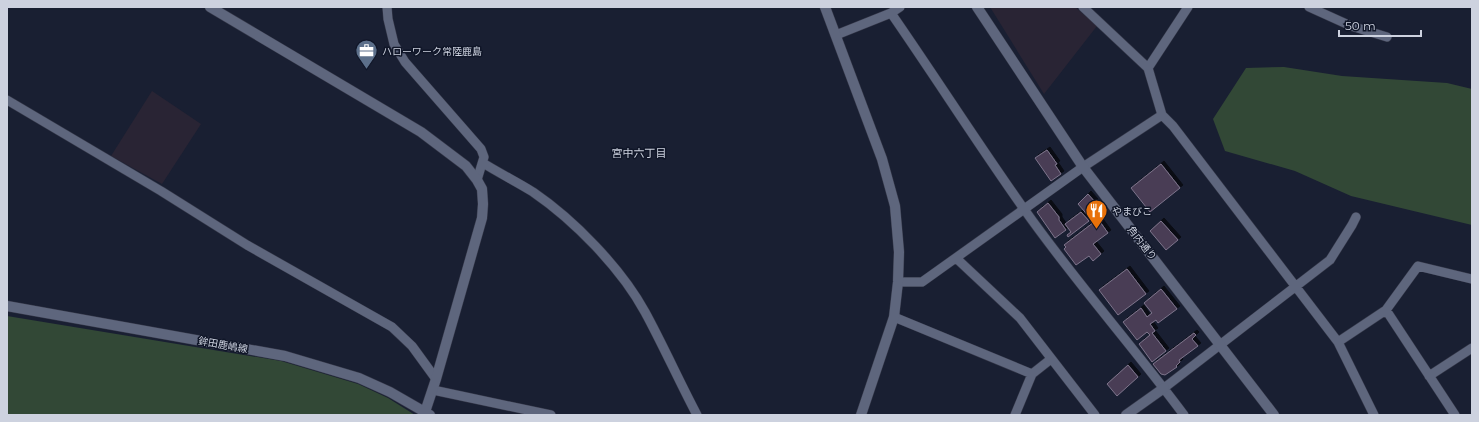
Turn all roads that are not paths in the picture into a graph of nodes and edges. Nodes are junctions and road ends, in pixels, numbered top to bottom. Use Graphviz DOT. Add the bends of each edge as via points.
graph roads {
  1 [pos="210,7"];
  2 [pos="387,7"];
  3 [pos="825,7"];
  4 [pos="900,7"];
  5 [pos="976,7"];
  6 [pos="1083,7"];
  7 [pos="1188,7"];
  8 [pos="1310,7"];
  9 [pos="892,13"];
  10 [pos="836,35"];
  11 [pos="1387,37"];
  12 [pos="1148,68"];
  13 [pos="7,100"];
  14 [pos="1162,115"];
  15 [pos="483,163"];
  16 [pos="1083,167"];
  17 [pos="477,180"];
  18 [pos="1024,209"];
  19 [pos="1356,217"];
  20 [pos="956,258"];
  21 [pos="1472,279"];
  22 [pos="898,282"];
  23 [pos="1296,288"];
  24 [pos="7,306"];
  25 [pos="1386,310"];
  26 [pos="894,317"];
  27 [pos="1338,342"];
  28 [pos="1220,346"];
  29 [pos="1472,348"];
  30 [pos="1051,359"];
  31 [pos="1032,374"];
  32 [pos="1429,376"];
  33 [pos="436,379"];
  34 [pos="1164,388"];
  35 [pos="432,390"];
  36 [pos="427,413"];
  37 [pos="550,415"];
  38 [pos="697,415"];
  39 [pos="861,415"];
  40 [pos="1015,415"];
  41 [pos="1095,415"];
  42 [pos="1126,415"];
  43 [pos="1184,415"];
  44 [pos="1274,415"];
  45 [pos="1374,415"];
  46 [pos="1455,415"];
  1 -- 17 [label="street" via="421,132 466,166"];
  2 -- 15 [label="street" via="394,44 405,62 481,149"];
  3 -- 10 [label="street"];
  4 -- 9 [label="street"];
  5 -- 16 [label="street, 角内通り"];
  6 -- 12 [label="street"];
  7 -- 12 [label="street"];
  8 -- 11 [label="street" via="1351,26"];
  9 -- 10 [label="street"];
  9 -- 18 [label="street"];
  10 -- 22 [label="street" via="882,159 895,206 899,252"];
  12 -- 14 [label="street"];
  13 -- 33 [label="street" via="247,245 392,327 412,346"];
  14 -- 16 [label="street"];
  14 -- 23 [label="street"];
  15 -- 17 [label="street"];
  15 -- 38 [label="street" via="533,193 571,223 606,258 644,310"];
  16 -- 18 [label="street"];
  16 -- 28 [label="street, 角内通り"];
  17 -- 33 [label="street" via="482,190 482,218"];
  18 -- 20 [label="street"];
  18 -- 34 [label="street"];
  19 -- 23 [label="street" via="1330,260"];
  20 -- 22 [label="street" via="922,282"];
  20 -- 30 [label="street" via="1020,318"];
  21 -- 25 [label="street" via="1418,266"];
  22 -- 26 [label="street"];
  23 -- 27 [label="street"];
  23 -- 28 [label="street"];
  24 -- 36 [label="street, 鉾田鹿嶋線" via="285,356 359,378"];
  25 -- 27 [label="street"];
  25 -- 32 [label="street"];
  26 -- 31 [label="street"];
  26 -- 39 [label="street"];
  27 -- 45 [label="street"];
  28 -- 34 [label="street"];
  28 -- 44 [label="street, 角内通り"];
  29 -- 32 [label="street"];
  30 -- 31 [label="street"];
  30 -- 41 [label="street"];
  31 -- 40 [label="street"];
  32 -- 46 [label="street"];
  33 -- 35 [label="street"];
  34 -- 42 [label="street"];
  34 -- 43 [label="street"];
  35 -- 36 [label="street"];
  35 -- 37 [label="street"];
}
